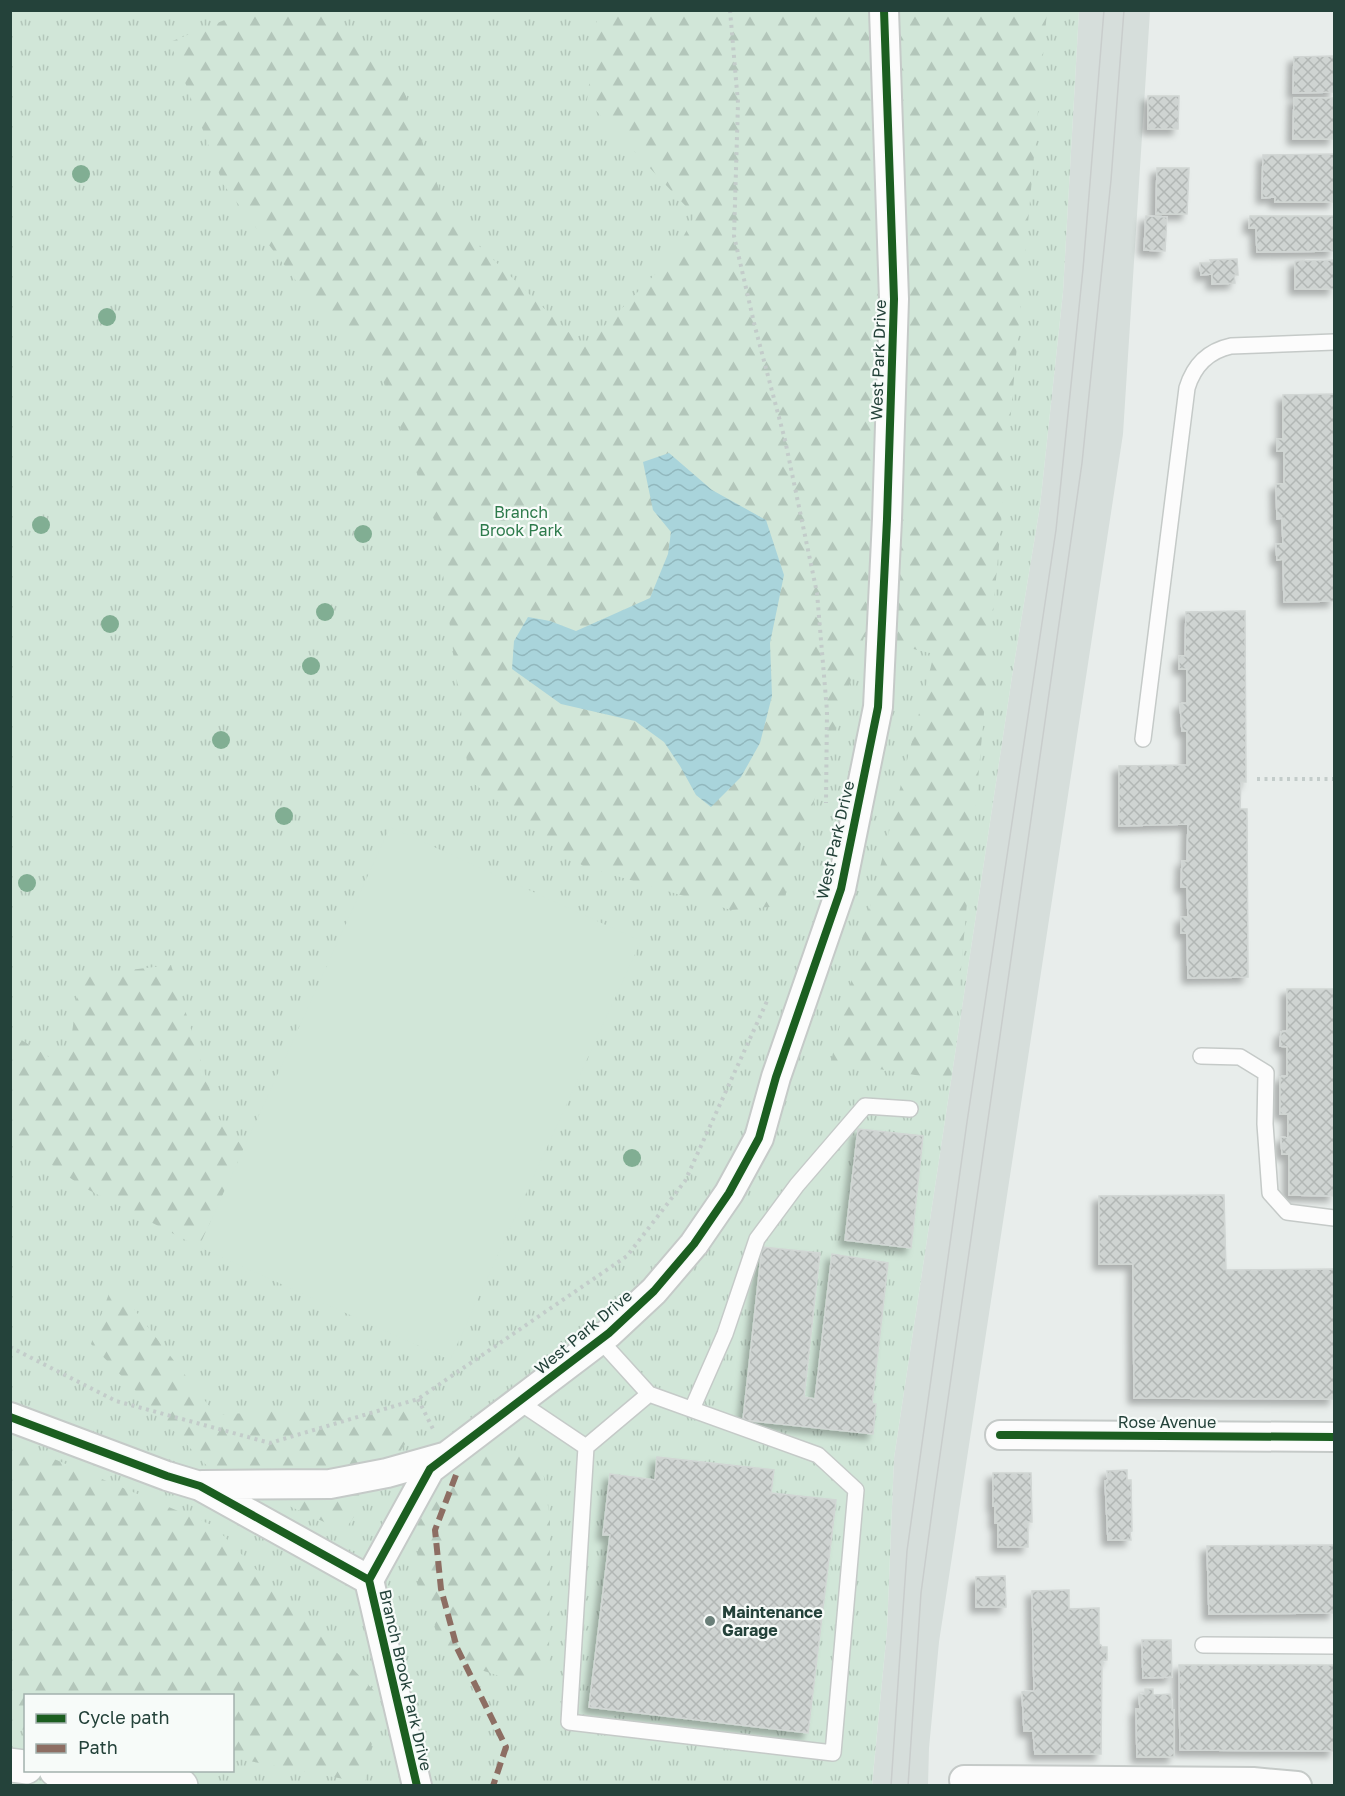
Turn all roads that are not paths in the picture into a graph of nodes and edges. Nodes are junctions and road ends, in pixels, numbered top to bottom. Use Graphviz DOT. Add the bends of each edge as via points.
graph roads {
  1 [pos="884,10"];
  2 [pos="1335,342"];
  3 [pos="1143,739"];
  4 [pos="1201,1056"];
  5 [pos="910,1109"];
  6 [pos="1335,1218"];
  7 [pos="600,1340"];
  8 [pos="649,1394"];
  9 [pos="519,1402"];
  10 [pos="692,1409"];
  11 [pos="10,1417"];
  12 [pos="1000,1435"];
  13 [pos="1335,1437"];
  14 [pos="586,1447"];
  15 [pos="447,1456"];
  16 [pos="200,1485"];
  17 [pos="369,1580"];
  18 [pos="1203,1645"];
  19 [pos="1335,1646"];
  20 [pos="73,1772"];
  21 [pos="964,1780"];
  22 [pos="181,1785"];
  23 [pos="417,1785"];
  24 [pos="1297,1785"];
  1 -- 7 [label="street, West Park Drive" via="894,298 878,707 841,889 759,1138 729,1193 694,1244 654,1290"];
  2 -- 3 [label="lane" via="1231,346 1207,356 1191,375"];
  4 -- 6 [label="lane" via="1240,1058 1266,1073 1270,1193 1287,1212"];
  5 -- 10 [label="lane" via="866,1106 757,1239 725,1334"];
  7 -- 8 [label="lane"];
  7 -- 9 [label="street, West Park Drive"];
  8 -- 10 [label="lane"];
  8 -- 14 [label="lane"];
  9 -- 14 [label="lane"];
  9 -- 15 [label="street, West Park Drive"];
  10 -- 14 [label="lane" via="818,1455 856,1490 833,1753 569,1722"];
  11 -- 16 [label="street, Branch Brook Park Drive"];
  12 -- 13 [label="street, Rose Avenue"];
  15 -- 16 [label="street" via="330,1484"];
  15 -- 17 [label="street, West Park Drive" via="430,1469"];
  16 -- 17 [label="street, Branch Brook Park Drive"];
  17 -- 23 [label="street, Branch Brook Park Drive"];
  18 -- 19 [label="lane"];
  20 -- 22 [label="main road"];
  21 -- 24 [label="street"];
}
